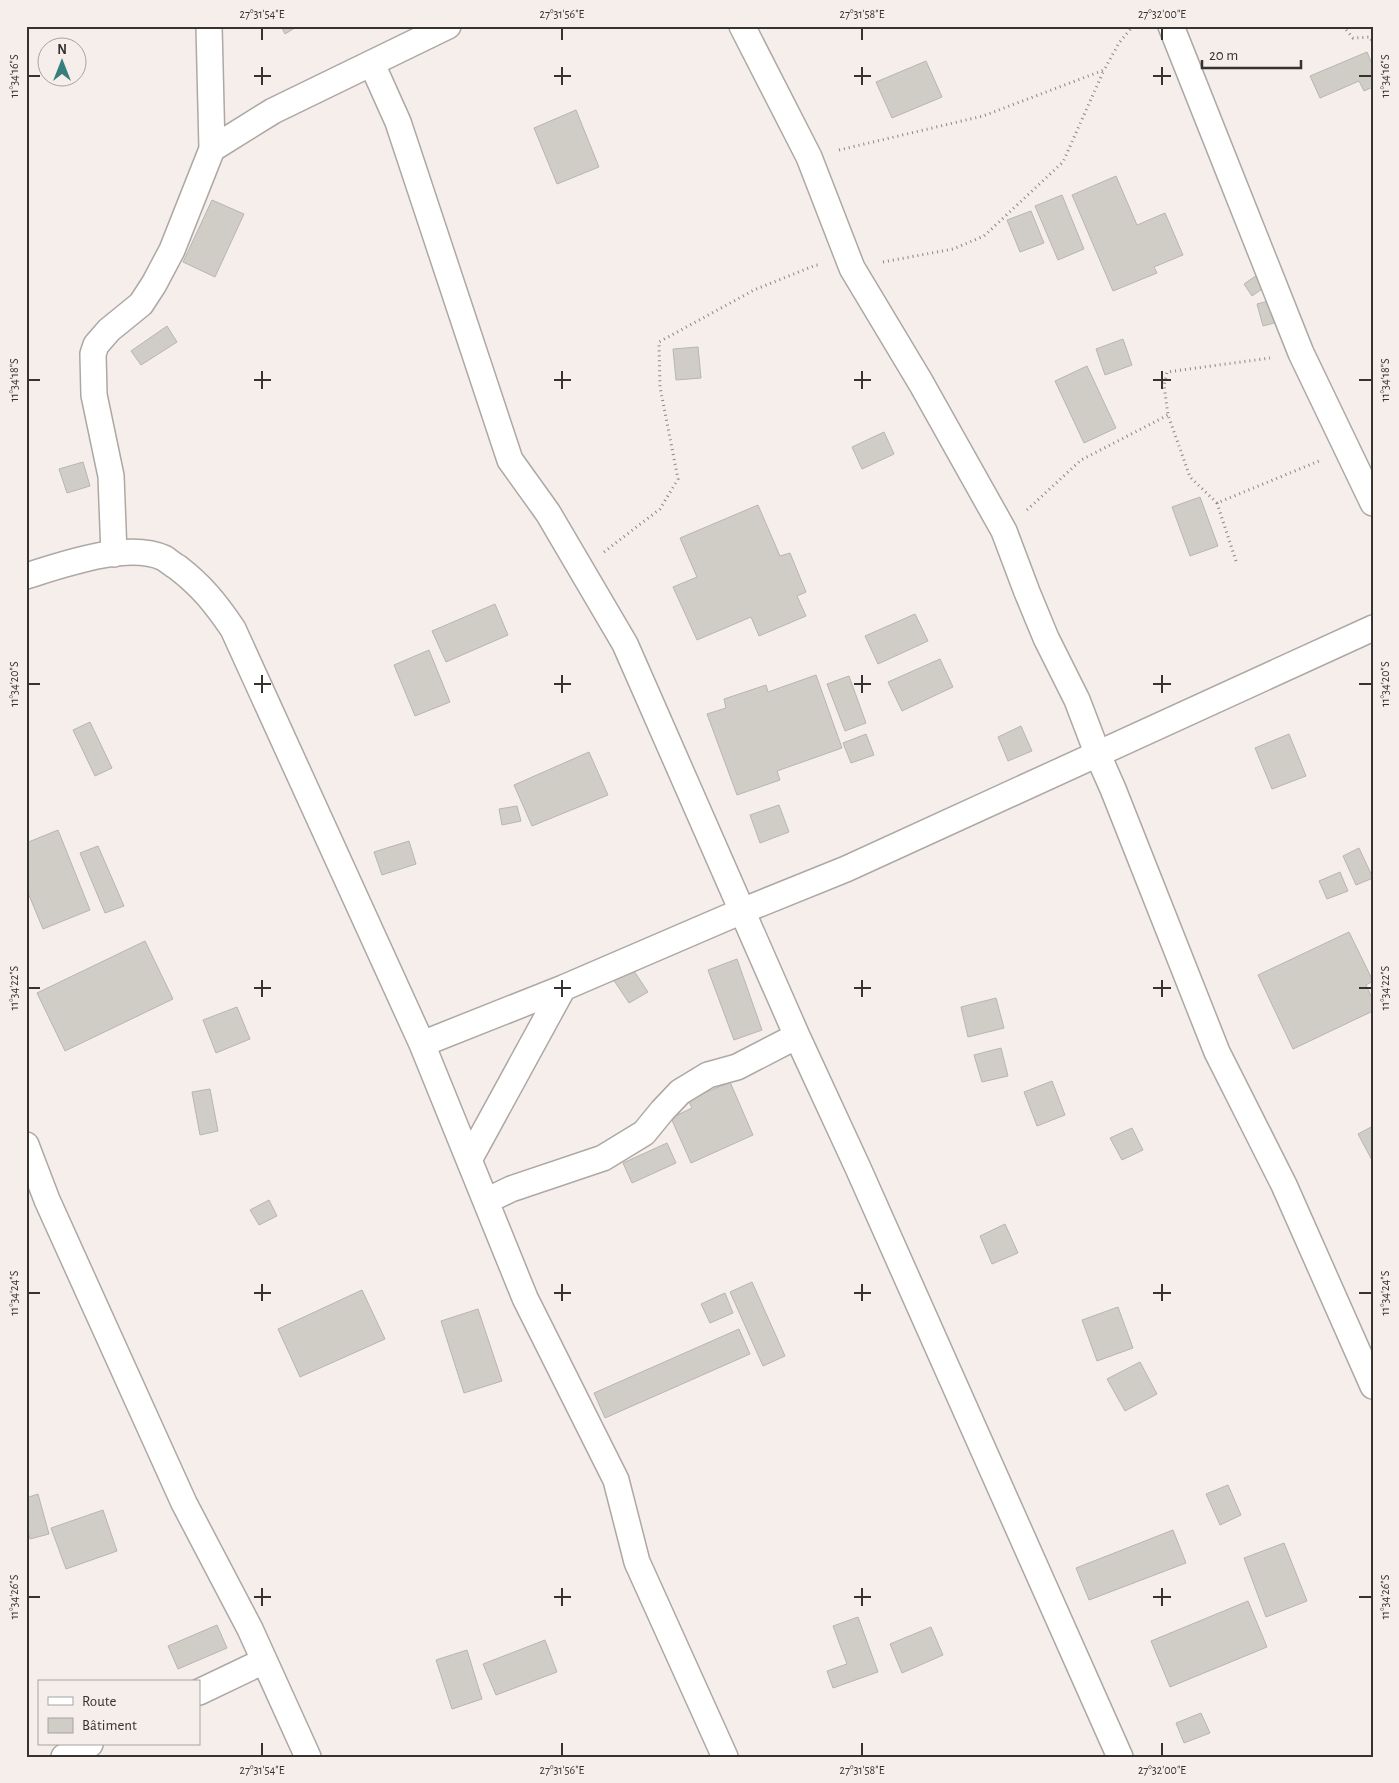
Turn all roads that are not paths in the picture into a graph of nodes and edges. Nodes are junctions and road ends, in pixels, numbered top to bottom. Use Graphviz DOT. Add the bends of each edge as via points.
graph roads {
  1 [pos="209,26"];
  2 [pos="448,26"];
  3 [pos="742,26"];
  4 [pos="1172,26"];
  5 [pos="372,64"];
  6 [pos="212,149"];
  7 [pos="1373,503"];
  8 [pos="114,554"];
  9 [pos="26,576"];
  10 [pos="1373,628"];
  11 [pos="1098,755"];
  12 [pos="742,911"];
  13 [pos="563,988"];
  14 [pos="796,1036"];
  15 [pos="422,1044"];
  16 [pos="26,1145"];
  17 [pos="469,1160"];
  18 [pos="486,1201"];
  19 [pos="1373,1386"];
  20 [pos="264,1661"];
  21 [pos="200,1692"];
  22 [pos="86,1746"];
  23 [pos="1111,1754"];
  24 [pos="64,1757"];
  25 [pos="308,1757"];
  26 [pos="725,1757"];
  1 -- 6 [label="street"];
  2 -- 5 [label="street"];
  3 -- 11 [label="street" via="809,157 852,268 1004,531 1046,638 1077,700"];
  4 -- 7 [label="street" via="1301,353"];
  5 -- 6 [label="street" via="273,111"];
  5 -- 12 [label="street" via="398,122 510,460 548,513 625,644"];
  6 -- 8 [label="street" via="172,250 154,284 140,304 96,344 92,354 94,395 111,476"];
  8 -- 9 [label="street" via="80,559"];
  8 -- 15 [label="street" via="141,553 164,558 211,597 233,629"];
  10 -- 11 [label="street"];
  11 -- 12 [label="street" via="846,869"];
  11 -- 19 [label="street" via="1216,1052 1284,1184"];
  12 -- 13 [label="street"];
  12 -- 14 [label="street"];
  13 -- 15 [label="street"];
  13 -- 17 [label="street"];
  14 -- 18 [label="street" via="737,1067 708,1075 680,1092 644,1133 603,1158"];
  14 -- 23 [label="street" via="858,1168"];
  15 -- 17 [label="street"];
  16 -- 20 [label="street" via="47,1200 180,1494"];
  17 -- 18 [label="street"];
  18 -- 26 [label="street" via="525,1298 616,1480 637,1562"];
  20 -- 21 [label="street"];
  20 -- 25 [label="street"];
  22 -- 24 [label="street"];
}
